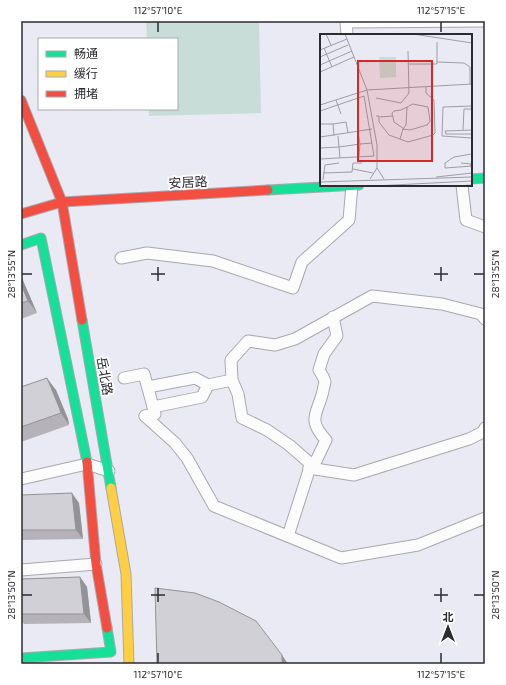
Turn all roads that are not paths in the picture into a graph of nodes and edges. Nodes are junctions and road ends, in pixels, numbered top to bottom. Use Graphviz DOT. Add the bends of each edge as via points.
graph roads {
  1 [pos="485,21"];
  2 [pos="346,22"];
  3 [pos="347,34"];
  4 [pos="21,100"];
  5 [pos="485,178"];
  6 [pos="472,179"];
  7 [pos="335,186"];
  8 [pos="352,186"];
  9 [pos="462,186"];
  10 [pos="62,202"];
  11 [pos="21,214"];
  12 [pos="485,228"];
  13 [pos="21,245"];
  14 [pos="121,258"];
  15 [pos="333,317"];
  16 [pos="485,318"];
  17 [pos="124,378"];
  18 [pos="232,380"];
  19 [pos="208,385"];
  20 [pos="148,387"];
  21 [pos="153,407"];
  22 [pos="485,428"];
  23 [pos="86,464"];
  24 [pos="309,468"];
  25 [pos="109,471"];
  26 [pos="21,479"];
  27 [pos="485,518"];
  28 [pos="288,536"];
  29 [pos="96,564"];
  30 [pos="21,570"];
  31 [pos="21,658"];
  32 [pos="128,664"];
  1 -- 2 [label="street"];
  2 -- 3 [label="street"];
  4 -- 10 [label="street, 岳北路"];
  5 -- 6 [label="street"];
  7 -- 10 [label="street, 安居路"];
  8 -- 14 [label="street" via="349,220 302,262 293,288 214,261 147,253"];
  9 -- 12 [label="street" via="466,220"];
  10 -- 11 [label="street, 安居路"];
  10 -- 25 [label="street, 岳北路"];
  13 -- 23 [label="street" via="41,238"];
  15 -- 16 [label="street" via="372,296 442,304 481,314"];
  15 -- 18 [label="street" via="295,339 275,345 248,341 231,360"];
  15 -- 24 [label="street" via="337,336 324,354 319,370 325,381 314,419 319,433 326,440 316,461"];
  17 -- 20 [label="street" via="144,374"];
  18 -- 19 [label="street"];
  18 -- 24 [label="street" via="238,394 242,418 267,430 289,445 311,464"];
  19 -- 20 [label="street" via="194,378"];
  19 -- 21 [label="street" via="202,397"];
  20 -- 21 [label="street"];
  21 -- 28 [label="street" via="155,414 145,416 175,443 187,458 214,506"];
  22 -- 24 [label="street" via="483,432 469,439 354,475"];
  23 -- 25 [label="street"];
  23 -- 26 [label="street"];
  23 -- 29 [label="street"];
  24 -- 28 [label="street"];
  25 -- 32 [label="street, 岳北路" via="126,574"];
  27 -- 28 [label="street" via="418,545 341,558"];
  29 -- 30 [label="street"];
  29 -- 31 [label="street" via="111,652"];
}
